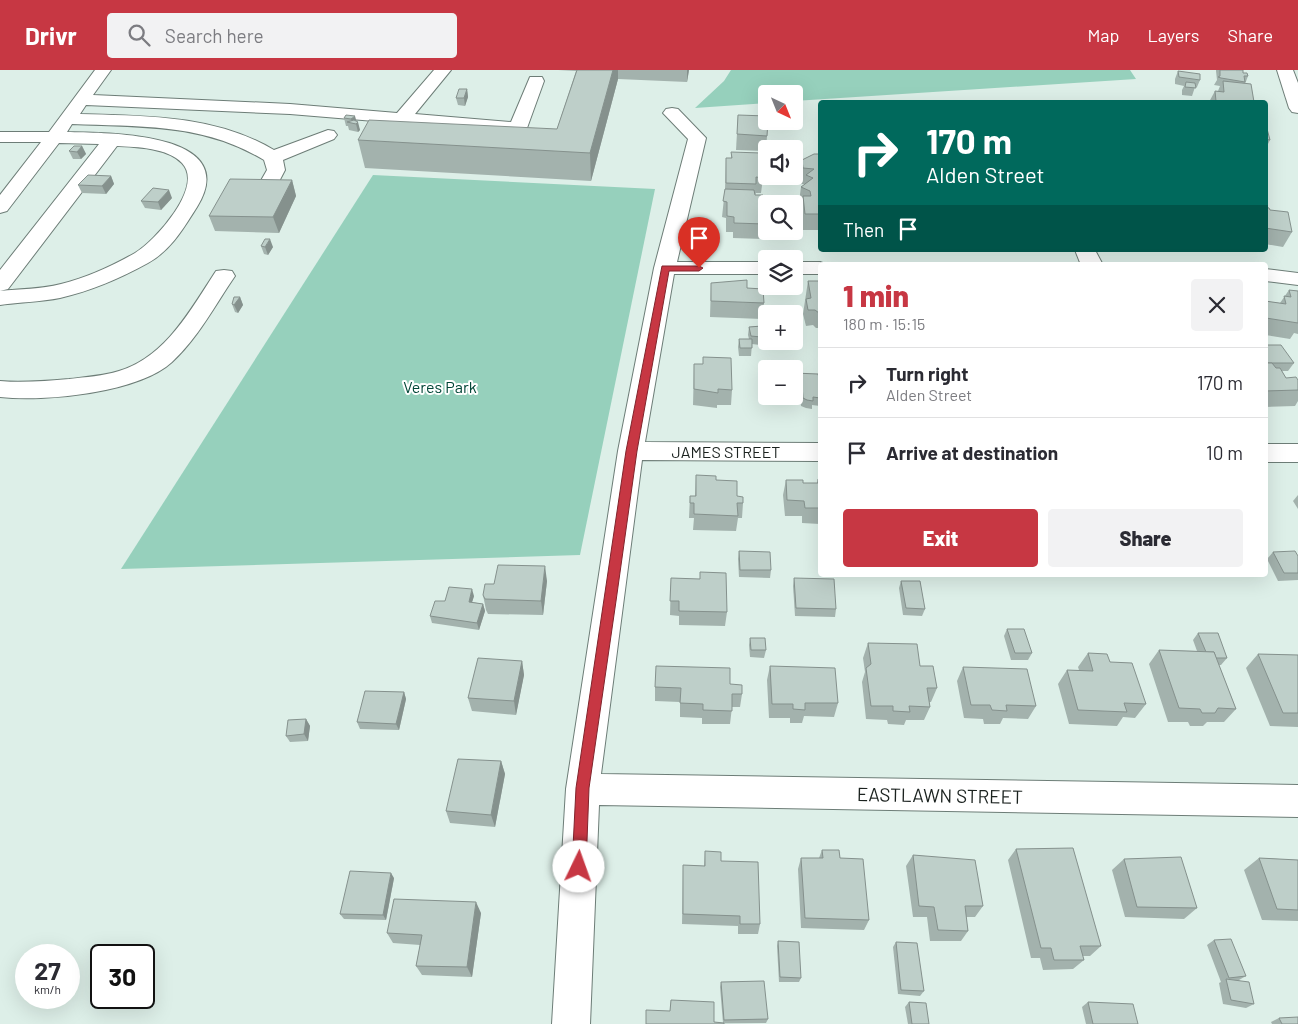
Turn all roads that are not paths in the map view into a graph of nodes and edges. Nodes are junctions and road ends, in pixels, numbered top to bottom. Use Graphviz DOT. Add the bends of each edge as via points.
graph roads {
  1 [pos="103,70"];
  2 [pos="443,70"];
  3 [pos="1285,70"];
  4 [pos="536,82"];
  5 [pos="81,100"];
  6 [pos="1298,108"];
  7 [pos="672,113"];
  8 [pos="402,118"];
  9 [pos="67,119"];
  10 [pos="234,135"];
  11 [pos="328,135"];
  12 [pos="0,137"];
  13 [pos="53,138"];
  14 [pos="111,141"];
  15 [pos="204,155"];
  16 [pos="273,157"];
  17 [pos="264,191"];
  18 [pos="0,207"];
  19 [pos="666,268"];
  20 [pos="758,268"];
  21 [pos="803,268"];
  22 [pos="818,268"];
  23 [pos="1268,275"];
  24 [pos="224,276"];
  25 [pos="1298,279"];
  26 [pos="0,284"];
  27 [pos="0,298"];
  28 [pos="0,389"];
  29 [pos="631,451"];
  30 [pos="818,452"];
  31 [pos="1268,453"];
  32 [pos="1298,453"];
  33 [pos="582,788"];
  34 [pos="1298,801"];
  35 [pos="571,1024"];
  1 -- 5 [label="street"];
  2 -- 8 [label="street"];
  3 -- 6 [label="street"];
  4 -- 8 [label="street" via="518,128"];
  5 -- 8 [label="street" via="290,109"];
  5 -- 9 [label="street"];
  7 -- 19 [label="street" via="697,138"];
  9 -- 10 [label="street" via="180,124"];
  9 -- 13 [label="street"];
  10 -- 15 [label="street"];
  10 -- 16 [label="street"];
  11 -- 16 [label="street"];
  12 -- 13 [label="street"];
  13 -- 14 [label="street"];
  13 -- 18 [label="street"];
  14 -- 15 [label="street" via="143,142 172,149 187,157"];
  14 -- 26 [label="street"];
  15 -- 27 [label="street" via="197,172 194,195 160,244 150,253 61,291"];
  16 -- 17 [label="street" via="276,170"];
  19 -- 20 [label="street"];
  19 -- 29 [label="street"];
  21 -- 22 [label="street"];
  23 -- 25 [label="street"];
  24 -- 28 [label="street" via="176,346 146,370 99,384"];
  29 -- 30 [label="street, JAMES STREET"];
  29 -- 33 [label="street"];
  31 -- 32 [label="street"];
  33 -- 34 [label="street, EASTLAWN STREET"];
  33 -- 35 [label="street"];
}
